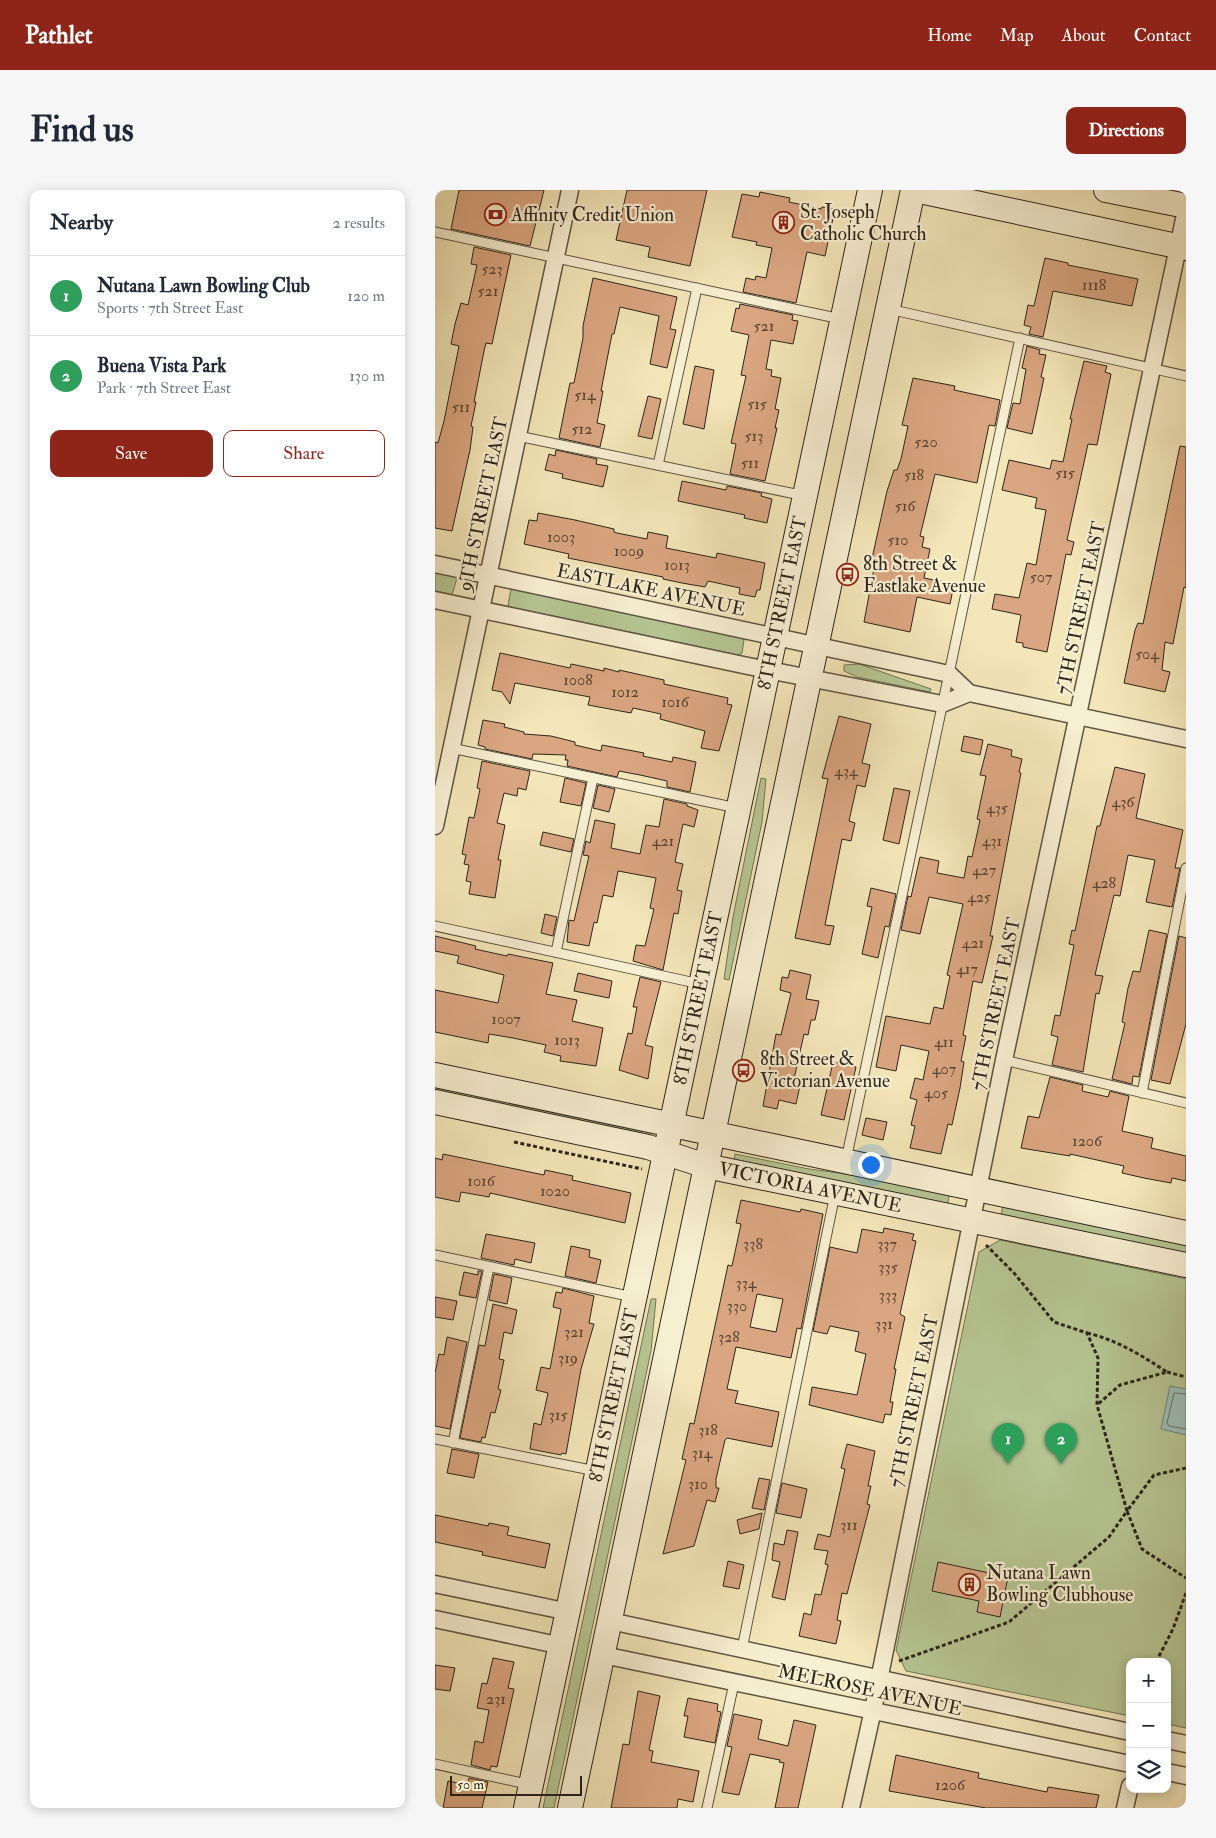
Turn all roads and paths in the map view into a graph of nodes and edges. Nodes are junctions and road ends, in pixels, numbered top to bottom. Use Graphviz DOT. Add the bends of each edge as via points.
graph roads {
  1 [pos="570,190"];
  2 [pos="870,190"];
  3 [pos="914,190"];
  4 [pos="1106,190"];
  5 [pos="1186,206"];
  6 [pos="1186,210"];
  7 [pos="435,232"];
  8 [pos="1182,248"];
  9 [pos="555,259"];
  10 [pos="697,288"];
  11 [pos="888,309"];
  12 [pos="843,320"];
  13 [pos="1020,338"];
  14 [pos="1152,368"];
  15 [pos="1186,376"];
  16 [pos="518,436"];
  17 [pos="658,465"];
  18 [pos="805,496"];
  19 [pos="435,564"];
  20 [pos="488,576"];
  21 [pos="435,600"];
  22 [pos="481,609"];
  23 [pos="775,637"];
  24 [pos="816,646"];
  25 [pos="769,670"];
  26 [pos="949,674"];
  27 [pos="810,676"];
  28 [pos="969,692"];
  29 [pos="942,704"];
  30 [pos="1079,715"];
  31 [pos="1186,738"];
  32 [pos="451,748"];
  33 [pos="593,778"];
  34 [pos="739,809"];
  35 [pos="435,826"];
  36 [pos="1186,868"];
  37 [pos="435,926"];
  38 [pos="556,952"];
  39 [pos="702,985"];
  40 [pos="1004,1060"];
  41 [pos="435,1075"];
  42 [pos="1142,1093"];
  43 [pos="435,1102"];
  44 [pos="1186,1102"];
  45 [pos="672,1126"];
  46 [pos="712,1134"];
  47 [pos="511,1141"];
  48 [pos="667,1153"];
  49 [pos="845,1163"];
  50 [pos="706,1166"];
  51 [pos="643,1169"];
  52 [pos="978,1191"];
  53 [pos="835,1192"];
  54 [pos="970,1231"];
  55 [pos="1186,1234"];
  56 [pos="435,1255"];
  57 [pos="1186,1265"];
  58 [pos="489,1267"];
  59 [pos="636,1297"];
  60 [pos="1087,1333"];
  61 [pos="1167,1372"];
  62 [pos="1186,1377"];
  63 [pos="1097,1405"];
  64 [pos="435,1439"];
  65 [pos="453,1443"];
  66 [pos="1186,1468"];
  67 [pos="599,1472"];
  68 [pos="1127,1511"];
  69 [pos="1186,1578"];
  70 [pos="435,1584"];
  71 [pos="1186,1593"];
  72 [pos="569,1612"];
  73 [pos="435,1618"];
  74 [pos="610,1621"];
  75 [pos="562,1646"];
  76 [pos="742,1650"];
  77 [pos="603,1655"];
  78 [pos="1158,1658"];
  79 [pos="882,1660"];
  80 [pos="878,1678"];
  81 [pos="734,1683"];
  82 [pos="873,1710"];
  83 [pos="1126,1731"];
  84 [pos="1171,1741"];
  85 [pos="1186,1744"];
  86 [pos="1126,1763"];
  87 [pos="435,1764"];
  88 [pos="1171,1773"];
  89 [pos="1186,1776"];
  90 [pos="531,1785"];
  91 [pos="1128,1793"];
  92 [pos="526,1808"];
  93 [pos="570,1808"];
  94 [pos="707,1808"];
  95 [pos="851,1808"];
  96 [pos="1125,1808"];
  1 -- 9 [label="street, 9TH STREET EAST"];
  2 -- 12 [label="main road, 8TH STREET EAST"];
  3 -- 8 [label="main road"];
  3 -- 11 [label="main road"];
  4 -- 5 [label="main road"];
  6 -- 8 [label="street, 7TH STREET EAST"];
  7 -- 9 [label="lane"];
  8 -- 14 [label="street, 7TH STREET EAST"];
  9 -- 10 [label="lane"];
  9 -- 16 [label="street, 9TH STREET EAST"];
  10 -- 12 [label="lane"];
  10 -- 17 [label="lane"];
  11 -- 13 [label="lane"];
  11 -- 24 [label="main road"];
  12 -- 18 [label="main road, 8TH STREET EAST"];
  13 -- 14 [label="lane"];
  13 -- 26 [label="lane"];
  14 -- 15 [label="lane"];
  14 -- 30 [label="street, 7TH STREET EAST"];
  16 -- 17 [label="lane"];
  16 -- 20 [label="street, 9TH STREET EAST"];
  17 -- 18 [label="lane"];
  18 -- 23 [label="main road, 8TH STREET EAST"];
  19 -- 20 [label="street, EASTLAKE AVENUE"];
  20 -- 22 [label="street, 9TH STREET EAST"];
  20 -- 23 [label="street, EASTLAKE AVENUE"];
  21 -- 22 [label="street"];
  22 -- 25 [label="street"];
  22 -- 32 [label="street, 9TH STREET EAST"];
  23 -- 24 [label="street, EASTLAKE AVENUE"];
  23 -- 25 [label="main road, 8TH STREET EAST"];
  24 -- 26 [label="street, EASTLAKE AVENUE"];
  24 -- 27 [label="main road"];
  25 -- 27 [label="street"];
  25 -- 34 [label="main road, 8TH STREET EAST"];
  26 -- 28 [label="street"];
  26 -- 29 [label="lane"];
  27 -- 29 [label="street"];
  27 -- 46 [label="main road"];
  28 -- 29 [label="street"];
  28 -- 30 [label="street"];
  29 -- 49 [label="lane"];
  30 -- 31 [label="street"];
  30 -- 40 [label="street, 7TH STREET EAST"];
  32 -- 33 [label="lane"];
  32 -- 35 [label="street, 9TH STREET EAST"];
  33 -- 34 [label="lane"];
  33 -- 38 [label="lane"];
  34 -- 39 [label="main road, 8TH STREET EAST"];
  36 -- 42 [label="lane"];
  37 -- 38 [label="lane"];
  38 -- 39 [label="lane"];
  39 -- 45 [label="main road, 8TH STREET EAST"];
  40 -- 42 [label="lane"];
  40 -- 52 [label="street, 7TH STREET EAST"];
  41 -- 45 [label="main road, VICTORIA AVENUE"];
  42 -- 44 [label="lane"];
  43 -- 48 [label="main road, VICTORIA AVENUE" via="648,1146"];
  45 -- 46 [label="main road, VICTORIA AVENUE"];
  45 -- 48 [label="main road, 8TH STREET EAST"];
  46 -- 49 [label="main road, VICTORIA AVENUE"];
  46 -- 50 [label="main road"];
  47 -- 51 [label="path"];
  48 -- 50 [label="main road, VICTORIA AVENUE"];
  48 -- 59 [label="main road, 8TH STREET EAST"];
  49 -- 52 [label="main road, VICTORIA AVENUE"];
  50 -- 53 [label="main road, VICTORIA AVENUE"];
  50 -- 74 [label="main road"];
  52 -- 54 [label="street, 7TH STREET EAST"];
  52 -- 55 [label="main road, VICTORIA AVENUE"];
  53 -- 54 [label="main road, VICTORIA AVENUE"];
  53 -- 76 [label="lane"];
  54 -- 57 [label="main road, VICTORIA AVENUE"];
  54 -- 60 [label="path" via="1014,1273 1054,1322"];
  54 -- 79 [label="street, 7TH STREET EAST"];
  56 -- 58 [label="lane"];
  58 -- 59 [label="lane"];
  58 -- 65 [label="lane"];
  59 -- 67 [label="main road, 8TH STREET EAST"];
  60 -- 61 [label="path" via="1132,1350"];
  60 -- 63 [label="path" via="1099,1358"];
  61 -- 62 [label="path"];
  61 -- 63 [label="path" via="1120,1385"];
  63 -- 68 [label="path"];
  64 -- 65 [label="lane"];
  65 -- 67 [label="lane"];
  66 -- 68 [label="path" via="1154,1475"];
  67 -- 72 [label="main road, 8TH STREET EAST"];
  68 -- 69 [label="path" via="1142,1549"];
  68 -- 79 [label="path" via="1109,1537 1009,1622 896,1662"];
  70 -- 72 [label="street"];
  71 -- 78 [label="path"];
  72 -- 75 [label="main road, 8TH STREET EAST"];
  73 -- 75 [label="street"];
  74 -- 76 [label="street, MELROSE AVENUE"];
  74 -- 77 [label="main road"];
  75 -- 90 [label="main road, 8TH STREET EAST"];
  76 -- 80 [label="street, MELROSE AVENUE"];
  77 -- 81 [label="street, MELROSE AVENUE"];
  77 -- 93 [label="main road"];
  79 -- 80 [label="street, 7TH STREET EAST"];
  80 -- 82 [label="street, 7TH STREET EAST"];
  80 -- 83 [label="street, MELROSE AVENUE"];
  81 -- 82 [label="street, MELROSE AVENUE"];
  81 -- 94 [label="lane"];
  82 -- 86 [label="street, MELROSE AVENUE"];
  82 -- 95 [label="street, 7TH STREET EAST"];
  84 -- 85 [label="street"];
  87 -- 90 [label="lane"];
  88 -- 89 [label="street"];
  90 -- 92 [label="main road, 8TH STREET EAST"];
  91 -- 96 [label="street"];
}
